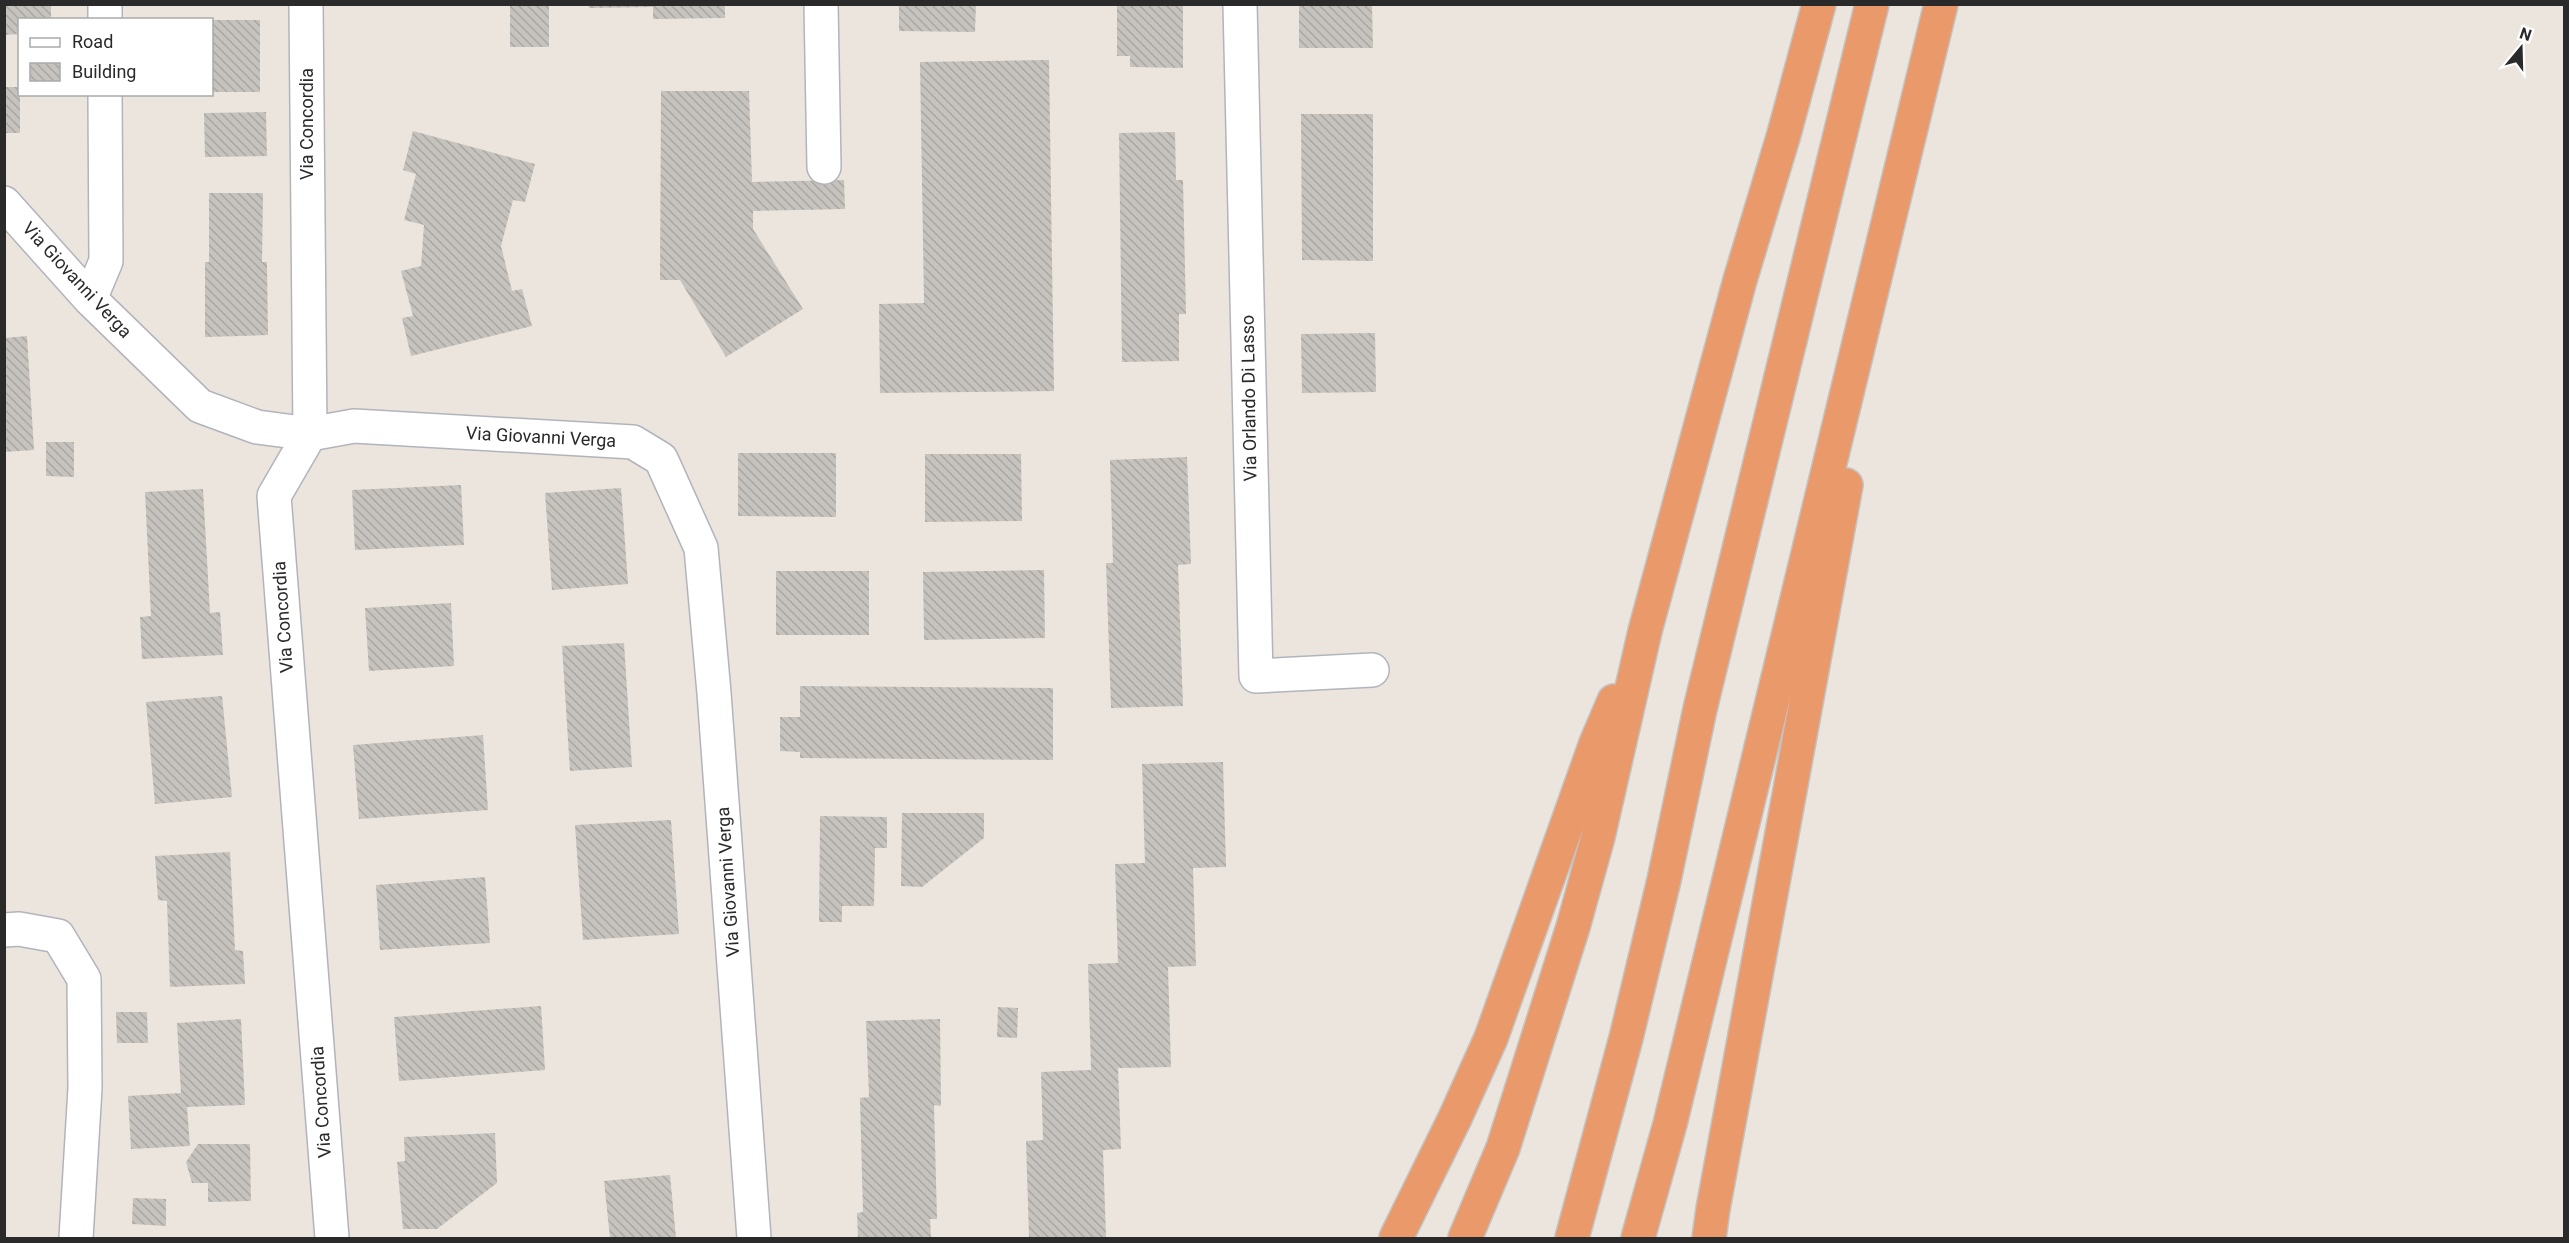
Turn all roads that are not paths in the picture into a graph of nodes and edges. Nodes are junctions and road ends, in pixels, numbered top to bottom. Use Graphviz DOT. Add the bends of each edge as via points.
graph roads {
  1 [pos="306,4"];
  2 [pos="821,4"];
  3 [pos="1240,4"];
  4 [pos="1819,4"];
  5 [pos="1872,4"];
  6 [pos="1941,4"];
  7 [pos="105,96"];
  8 [pos="1909,136"];
  9 [pos="824,166"];
  10 [pos="4,203"];
  11 [pos="90,299"];
  12 [pos="310,434"];
  13 [pos="1645,631"];
  14 [pos="1372,670"];
  15 [pos="4,930"];
  16 [pos="76,1239"];
  17 [pos="332,1239"];
  18 [pos="754,1239"];
  19 [pos="1396,1239"];
  20 [pos="1465,1239"];
  21 [pos="1572,1239"];
  22 [pos="1638,1239"];
  23 [pos="1709,1239"];
  1 -- 12 [label="street, Via Concordia"];
  2 -- 9 [label="street"];
  3 -- 14 [label="street, Via Orlando Di Lasso" via="1256,676"];
  4 -- 13 [label="highway"];
  5 -- 21 [label="highway" via="1700,709 1664,880"];
  6 -- 8 [label="highway"];
  7 -- 11 [label="street" via="106,261"];
  8 -- 22 [label="highway" via="1670,1124"];
  8 -- 23 [label="highway"];
  10 -- 11 [label="street, Via Giovanni Verga"];
  11 -- 12 [label="street, Via Giovanni Verga" via="200,406 257,427"];
  12 -- 17 [label="street, Via Concordia" via="273,496"];
  12 -- 18 [label="street, Via Giovanni Verga" via="354,426 633,442 662,459 701,548"];
  13 -- 19 [label="highway" via="1596,743 1491,1038"];
  13 -- 20 [label="highway" via="1598,837 1573,927 1503,1148"];
  15 -- 16 [label="street" via="58,936 84,980 85,1088"];
}
